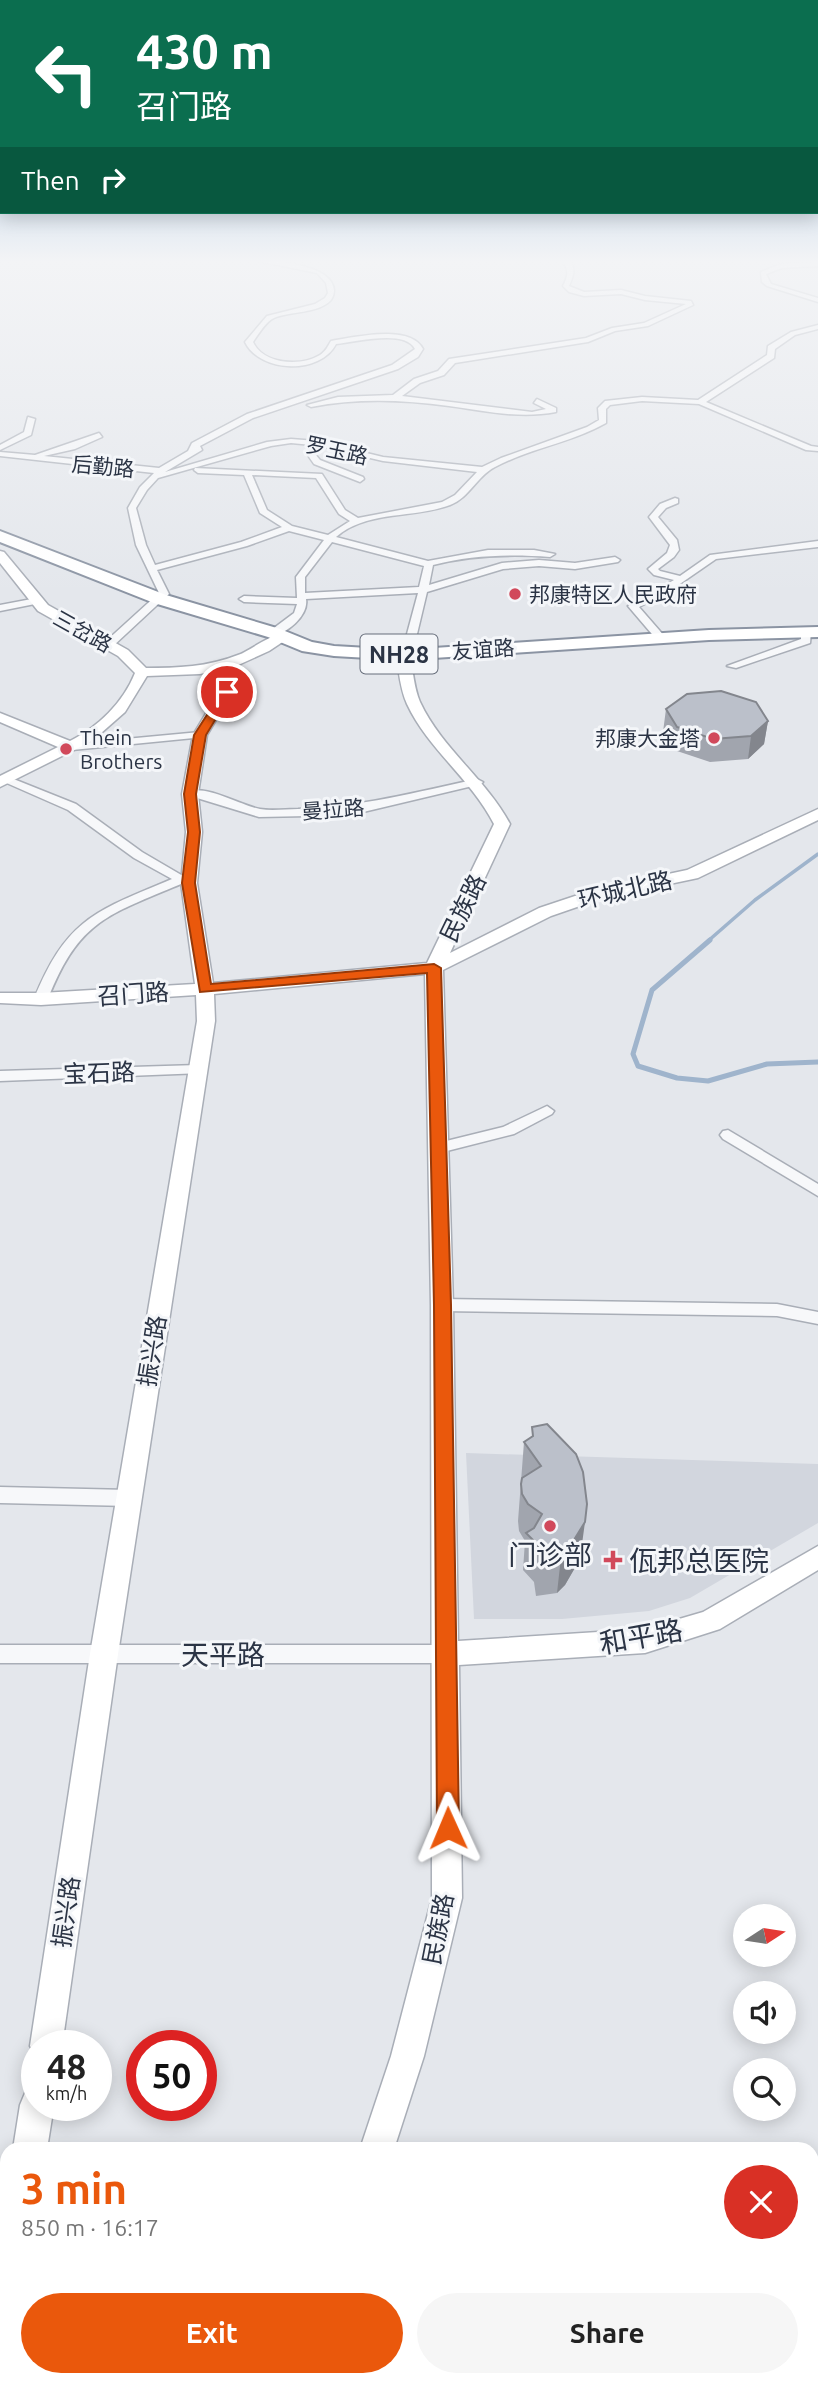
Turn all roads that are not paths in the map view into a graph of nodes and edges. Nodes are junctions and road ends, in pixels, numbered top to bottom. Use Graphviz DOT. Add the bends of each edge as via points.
graph roads {
  1 [pos="382,371"];
  2 [pos="442,371"];
  3 [pos="747,371"];
  4 [pos="393,399"];
  5 [pos="537,401"];
  6 [pos="700,402"];
  7 [pos="31,419"];
  8 [pos="99,435"];
  9 [pos="317,443"];
  10 [pos="818,449"];
  11 [pos="191,453"];
  12 [pos="1,454"];
  13 [pos="23,458"];
  14 [pos="173,462"];
  15 [pos="190,468"];
  16 [pos="483,470"];
  17 [pos="247,473"];
  18 [pos="157,474"];
  19 [pos="360,479"];
  20 [pos="675,501"];
  21 [pos="356,522"];
  22 [pos="289,528"];
  23 [pos="0,536"];
  24 [pos="328,540"];
  25 [pos="818,544"];
  26 [pos="0,555"];
  27 [pos="550,555"];
  28 [pos="615,560"];
  29 [pos="428,564"];
  30 [pos="153,568"];
  31 [pos="682,579"];
  32 [pos="424,590"];
  33 [pos="301,598"];
  34 [pos="160,599"];
  35 [pos="244,599"];
  36 [pos="37,601"];
  37 [pos="0,608"];
  38 [pos="812,632"];
  39 [pos="279,635"];
  40 [pos="661,638"];
  41 [pos="108,645"];
  42 [pos="409,654"];
  43 [pos="229,666"];
  44 [pos="732,666"];
  45 [pos="142,672"];
  46 [pos="0,716"];
  47 [pos="200,735"];
  48 [pos="72,747"];
  49 [pos="5,776"];
  50 [pos="477,782"];
  51 [pos="190,794"];
  52 [pos="818,814"];
  53 [pos="185,881"];
  54 [pos="434,968"];
  55 [pos="205,989"];
  56 [pos="0,998"];
  57 [pos="41,999"];
  58 [pos="198,1070"];
  59 [pos="0,1076"];
  60 [pos="547,1111"];
  61 [pos="728,1135"];
  62 [pos="439,1148"];
  63 [pos="818,1191"];
  64 [pos="442,1305"];
  65 [pos="818,1318"];
  66 [pos="0,1495"];
  67 [pos="129,1497"];
  68 [pos="818,1557"];
  69 [pos="0,1654"];
  70 [pos="104,1654"];
  71 [pos="445,1654"];
  72 [pos="48,2030"];
  73 [pos="34,2121"];
  74 [pos="31,2142"];
  75 [pos="380,2142"];
  1 -- 11 [label="street" via="250,416 195,445"];
  2 -- 4 [label="street" via="417,381"];
  3 -- 6 [label="street"];
  4 -- 5 [label="street" via="525,414 553,410"];
  4 -- 11 [label="street" via="322,402 262,420"];
  6 -- 10 [label="street"];
  6 -- 16 [label="street" via="642,399 608,403 602,408 603,421 590,431 531,448"];
  7 -- 12 [label="street" via="28,433"];
  8 -- 13 [label="street" via="72,447"];
  9 -- 15 [label="street, 罗玉路" via="270,444"];
  9 -- 16 [label="street, 罗玉路" via="383,459"];
  9 -- 19 [label="street" via="311,454 317,462"];
  11 -- 14 [label="street"];
  12 -- 13 [label="street, 后勤路"];
  13 -- 18 [label="street, 后勤路"];
  14 -- 15 [label="street"];
  14 -- 18 [label="street"];
  15 -- 17 [label="street"];
  15 -- 18 [label="street, 罗玉路"];
  16 -- 21 [label="street" via="453,501"];
  17 -- 21 [label="street" via="321,477 342,512"];
  17 -- 22 [label="street" via="263,511"];
  18 -- 30 [label="street, 后勤路" via="132,508 141,545"];
  20 -- 31 [label="street" via="653,517 675,547 674,553 653,569"];
  21 -- 24 [label="street"];
  22 -- 24 [label="street"];
  22 -- 30 [label="street"];
  23 -- 34 [label="highway, 友谊路 / NH28"];
  24 -- 29 [label="street"];
  24 -- 33 [label="street" via="300,576"];
  25 -- 31 [label="street" via="713,557"];
  26 -- 36 [label="main road, 三岔路"];
  27 -- 29 [label="street" via="479,552"];
  28 -- 32 [label="street" via="575,566 502,566"];
  29 -- 32 [label="street"];
  30 -- 34 [label="street, 后勤路" via="164,591"];
  31 -- 40 [label="street" via="633,606"];
  32 -- 33 [label="street"];
  32 -- 42 [label="street"];
  33 -- 35 [label="street"];
  33 -- 39 [label="street" via="299,613"];
  34 -- 39 [label="highway, 友谊路 / NH28"];
  34 -- 41 [label="street"];
  36 -- 37 [label="street"];
  36 -- 41 [label="main road, 三岔路" via="52,615"];
  38 -- 40 [label="highway, 友谊路 / NH28"];
  38 -- 44 [label="street" via="806,641"];
  39 -- 42 [label="highway, 友谊路 / NH28" via="334,651"];
  39 -- 43 [label="main road" via="253,656"];
  40 -- 42 [label="highway, 友谊路 / NH28"];
  41 -- 45 [label="main road, 三岔路" via="124,653"];
  42 -- 50 [label="main road, 民族路" via="412,701"];
  43 -- 45 [label="main road"];
  43 -- 47 [label="main road, 振兴路" via="233,680"];
  45 -- 48 [label="main road" via="128,699 100,729"];
  46 -- 48 [label="main road"];
  47 -- 48 [label="street"];
  47 -- 51 [label="main road, 振兴路"];
  48 -- 49 [label="main road"];
  49 -- 53 [label="street" via="72,807 138,855"];
  50 -- 51 [label="street, 曼拉路" via="359,809 308,812 259,813"];
  50 -- 54 [label="main road, 民族路" via="502,824"];
  51 -- 53 [label="main road, 振兴路" via="194,832"];
  52 -- 54 [label="main road, 环城北路" via="692,874 599,894 544,912"];
  53 -- 55 [label="main road, 振兴路"];
  53 -- 57 [label="street" via="103,912 81,930 52,966"];
  54 -- 55 [label="main road, 召门路"];
  54 -- 62 [label="main road, 民族路"];
  55 -- 57 [label="main road, 召门路"];
  55 -- 58 [label="main road, 振兴路" via="206,1021"];
  56 -- 57 [label="main road, 召门路"];
  58 -- 59 [label="street, 宝石路"];
  58 -- 67 [label="main road, 振兴路"];
  60 -- 62 [label="street" via="504,1134"];
  61 -- 63 [label="street"];
  62 -- 64 [label="main road, 民族路"];
  64 -- 65 [label="street" via="777,1311"];
  64 -- 71 [label="main road, 民族路"];
  66 -- 67 [label="street"];
  67 -- 70 [label="main road, 振兴路"];
  68 -- 71 [label="main road, 和平路" via="711,1621 645,1641"];
  69 -- 70 [label="street, 天平路"];
  70 -- 71 [label="street, 天平路"];
  70 -- 72 [label="main road, 振兴路"];
  71 -- 75 [label="main road, 民族路" via="447,1898 426,1992"];
  73 -- 74 [label="main road"];
}
